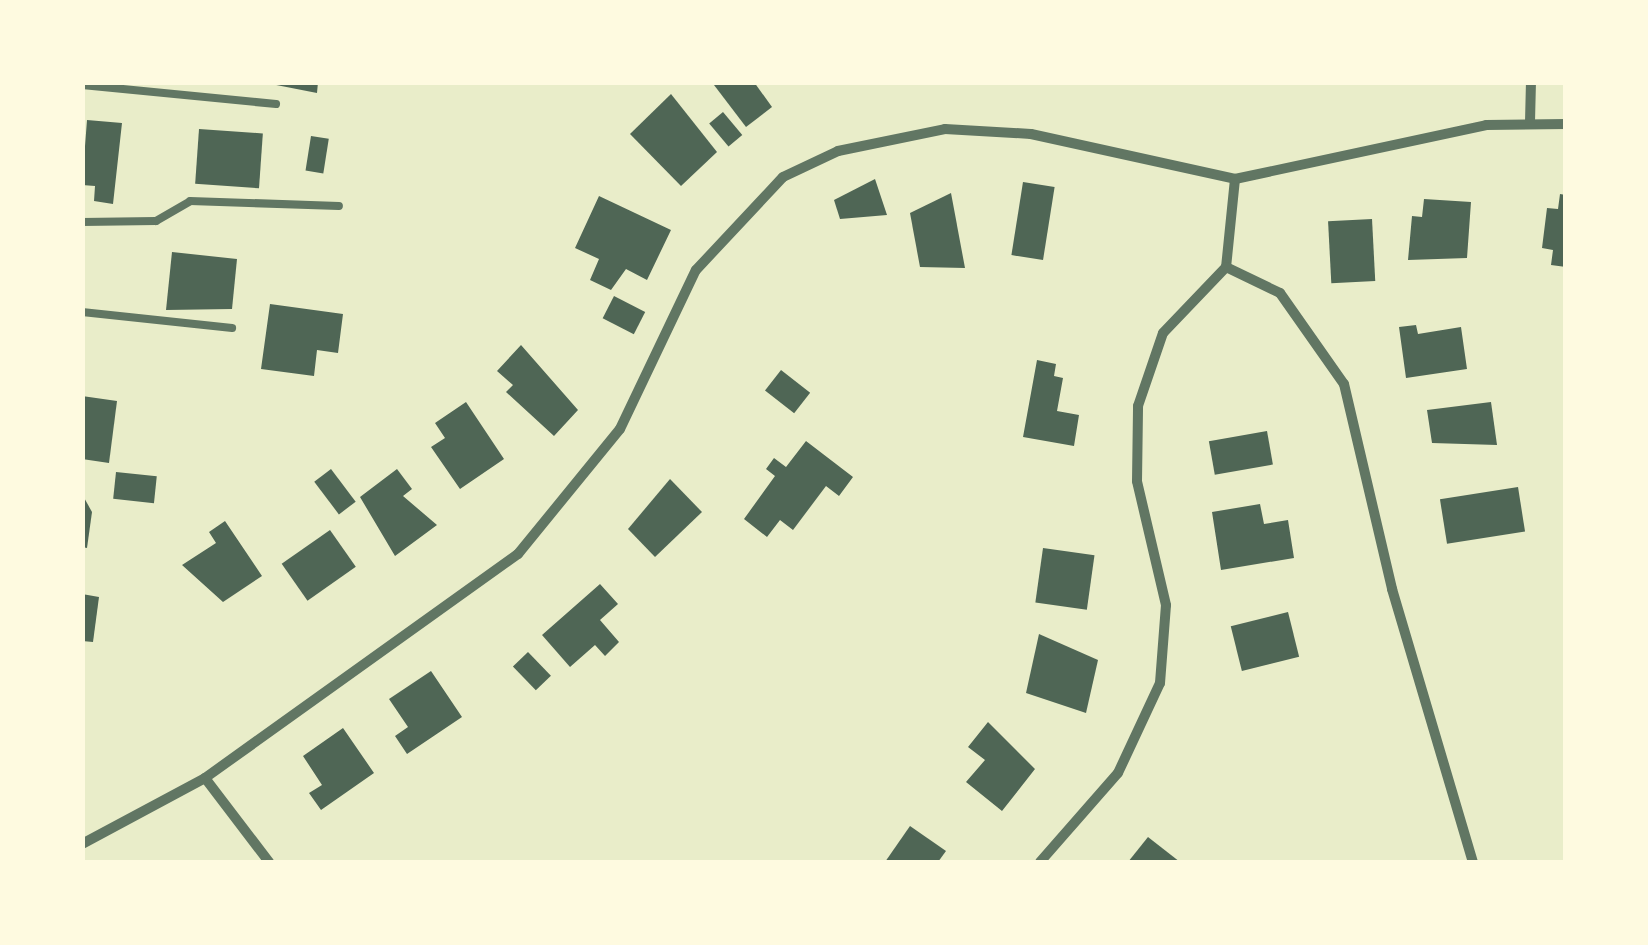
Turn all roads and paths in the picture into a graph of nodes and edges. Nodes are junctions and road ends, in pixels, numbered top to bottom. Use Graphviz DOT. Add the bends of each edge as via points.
graph roads {
  1 [pos="1531,82"];
  2 [pos="82,85"];
  3 [pos="276,104"];
  4 [pos="1530,122"];
  5 [pos="1566,124"];
  6 [pos="1236,179"];
  7 [pos="340,206"];
  8 [pos="82,222"];
  9 [pos="1226,268"];
  10 [pos="82,312"];
  11 [pos="232,328"];
  12 [pos="205,778"];
  13 [pos="82,844"];
  14 [pos="269,862"];
  15 [pos="1040,862"];
  16 [pos="1473,862"];
  1 -- 4 [label="street"];
  2 -- 3 [label="lane"];
  4 -- 5 [label="street"];
  4 -- 6 [label="street"];
  6 -- 9 [label="street"];
  6 -- 12 [label="street" via="1031,134 945,128 838,151 783,176 696,270 620,429 518,554 420,632"];
  7 -- 8 [label="lane" via="190,201 156,221"];
  9 -- 15 [label="street" via="1163,334 1138,406 1137,481 1166,605 1160,683 1118,773"];
  9 -- 16 [label="street" via="1280,293 1344,384 1392,588"];
  10 -- 11 [label="lane"];
  12 -- 13 [label="street"];
  12 -- 14 [label="street"];
}
